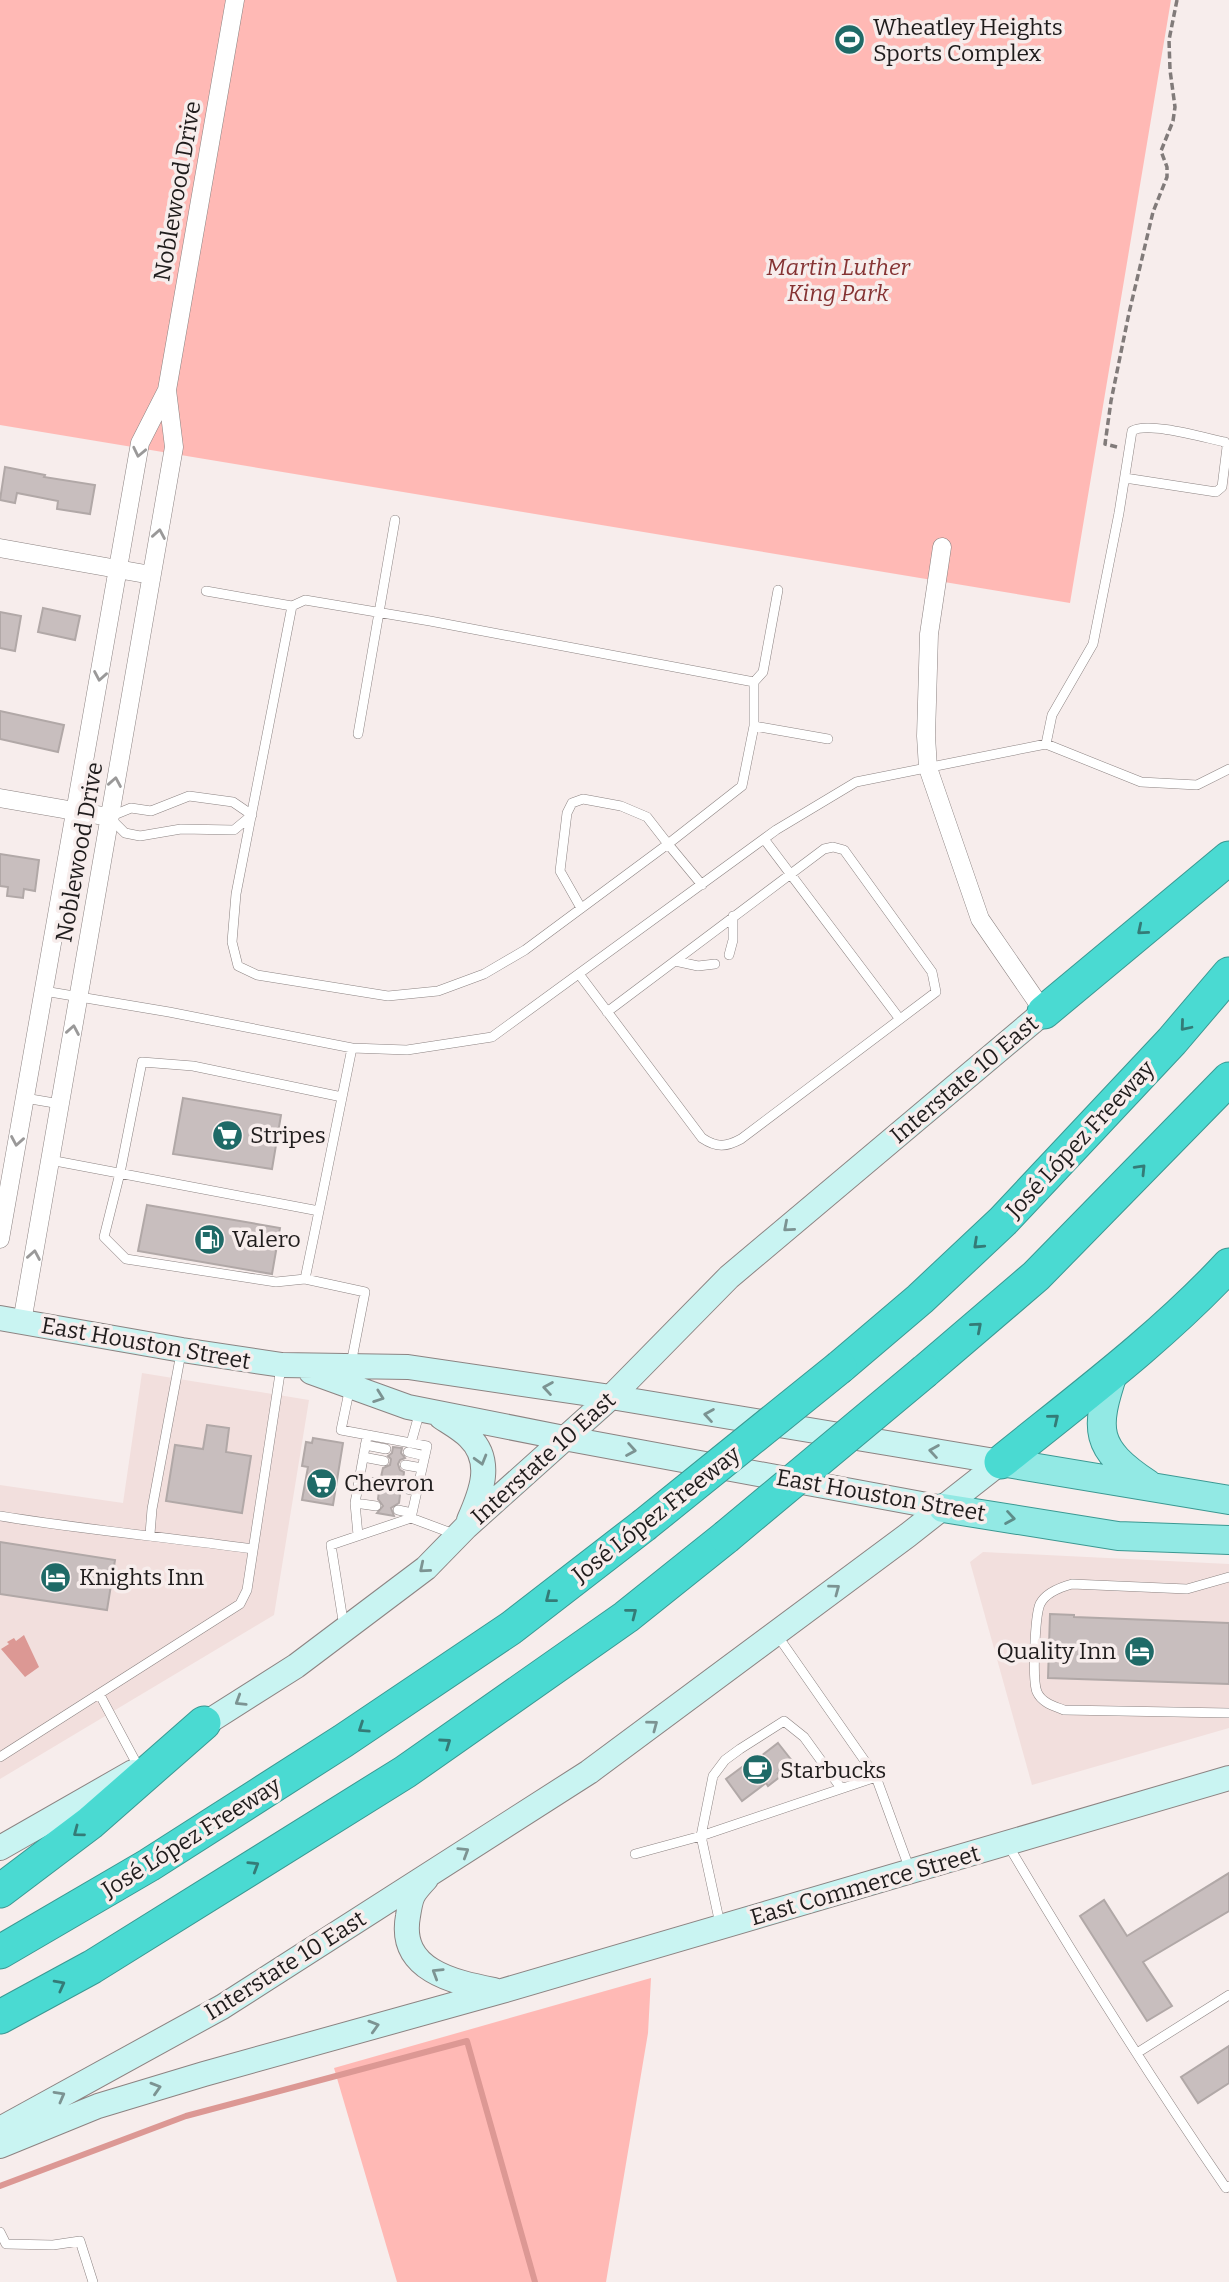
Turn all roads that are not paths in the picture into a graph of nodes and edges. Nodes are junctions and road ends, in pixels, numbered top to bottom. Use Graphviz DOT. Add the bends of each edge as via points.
graph roads {
  1 [pos="235,0"];
  2 [pos="167,390"];
  3 [pos="1125,478"];
  4 [pos="395,520"];
  5 [pos="942,547"];
  6 [pos="0,548"];
  7 [pos="118,569"];
  8 [pos="151,575"];
  9 [pos="778,590"];
  10 [pos="206,591"];
  11 [pos="292,606"];
  12 [pos="379,612"];
  13 [pos="754,682"];
  14 [pos="754,726"];
  15 [pos="358,734"];
  16 [pos="828,739"];
  17 [pos="1046,744"];
  18 [pos="928,768"];
  19 [pos="1229,769"];
  20 [pos="0,798"];
  21 [pos="76,811"];
  22 [pos="252,815"];
  23 [pos="109,817"];
  24 [pos="764,839"];
  25 [pos="668,844"];
  26 [pos="1229,858"];
  27 [pos="790,873"];
  28 [pos="702,885"];
  29 [pos="581,908"];
  30 [pos="733,916"];
  31 [pos="729,955"];
  32 [pos="675,961"];
  33 [pos="715,964"];
  34 [pos="579,974"];
  35 [pos="1229,974"];
  36 [pos="44,991"];
  37 [pos="79,997"];
  38 [pos="607,1012"];
  39 [pos="1044,1012"];
  40 [pos="900,1018"];
  41 [pos="352,1048"];
  42 [pos="1229,1079"];
  43 [pos="342,1097"];
  44 [pos="25,1098"];
  45 [pos="60,1104"];
  46 [pos="50,1160"];
  47 [pos="120,1173"];
  48 [pos="319,1211"];
  49 [pos="0,1239"];
  50 [pos="1229,1265"];
  51 [pos="305,1279"];
  52 [pos="11,1320"];
  53 [pos="182,1350"];
  54 [pos="287,1365"];
  55 [pos="1114,1371"];
  56 [pos="350,1376"];
  57 [pos="611,1397"];
  58 [pos="428,1411"];
  59 [pos="564,1438"];
  60 [pos="366,1440"];
  61 [pos="409,1448"];
  62 [pos="386,1449"];
  63 [pos="363,1457"];
  64 [pos="384,1461"];
  65 [pos="1001,1462"];
  66 [pos="405,1465"];
  67 [pos="422,1468"];
  68 [pos="359,1480"];
  69 [pos="380,1484"];
  70 [pos="1150,1485"];
  71 [pos="402,1488"];
  72 [pos="417,1491"];
  73 [pos="1229,1500"];
  74 [pos="355,1503"];
  75 [pos="376,1506"];
  76 [pos="943,1508"];
  77 [pos="398,1510"];
  78 [pos="412,1515"];
  79 [pos="0,1516"];
  80 [pos="462,1531"];
  81 [pos="150,1534"];
  82 [pos="358,1535"];
  83 [pos="1229,1540"];
  84 [pos="253,1549"];
  85 [pos="1229,1577"];
  86 [pos="344,1629"];
  87 [pos="776,1634"];
  88 [pos="100,1695"];
  89 [pos="1229,1713"];
  90 [pos="204,1723"];
  91 [pos="0,1757"];
  92 [pos="139,1768"];
  93 [pos="876,1777"];
  94 [pos="1229,1778"];
  95 [pos="841,1788"];
  96 [pos="701,1836"];
  97 [pos="1007,1843"];
  98 [pos="0,1848"];
  99 [pos="635,1854"];
  100 [pos="432,1872"];
  101 [pos="910,1872"];
  102 [pos="0,1891"];
  103 [pos="721,1927"];
  104 [pos="0,1952"];
  105 [pos="502,1991"];
  106 [pos="1229,1995"];
  107 [pos="0,2017"];
  108 [pos="1137,2053"];
  109 [pos="0,2129"];
  110 [pos="0,2146"];
  111 [pos="1228,2189"];
  112 [pos="0,2232"];
  113 [pos="3,2246"];
  114 [pos="93,2282"];
  1 -- 2 [label="street, Noblewood Drive"];
  2 -- 7 [label="street, Noblewood Drive, one-way" via="140,443"];
  8 -- 2 [label="street, Noblewood Drive, one-way" via="174,447"];
  3 -- 3 [label="lane" via="1132,430 1144,427 1225,442 1223,487 1216,492"];
  3 -- 17 [label="lane" via="1093,644 1052,715"];
  4 -- 12 [label="lane"];
  5 -- 18 [label="street" via="929,634"];
  6 -- 7 [label="street"];
  7 -- 8 [label="street"];
  7 -- 21 [label="street, Noblewood Drive, one-way"];
  23 -- 8 [label="street, Noblewood Drive, one-way"];
  9 -- 13 [label="lane" via="764,672"];
  10 -- 11 [label="lane"];
  11 -- 12 [label="lane" via="305,600"];
  11 -- 22 [label="lane"];
  12 -- 13 [label="lane"];
  12 -- 15 [label="lane"];
  13 -- 14 [label="lane"];
  14 -- 16 [label="lane"];
  14 -- 25 [label="lane" via="742,786"];
  17 -- 18 [label="lane"];
  17 -- 19 [label="lane" via="1141,782 1198,785"];
  18 -- 24 [label="lane" via="856,782"];
  18 -- 39 [label="street" via="980,919"];
  20 -- 21 [label="street"];
  21 -- 23 [label="street"];
  21 -- 36 [label="street, Noblewood Drive"];
  22 -- 23 [label="lane" via="233,802 189,796 151,811 131,808"];
  22 -- 23 [label="lane" via="234,830 181,829 140,836 125,833"];
  22 -- 29 [label="lane" via="236,894 232,942 239,966 257,975 388,996 438,992 525,950"];
  23 -- 37 [label="street, Noblewood Drive"];
  24 -- 27 [label="lane"];
  24 -- 28 [label="lane"];
  25 -- 28 [label="lane"];
  25 -- 29 [label="lane"];
  25 -- 29 [label="lane" via="647,817 621,806 583,799 572,803 560,871"];
  26 -- 39 [label="highway, one-way"];
  27 -- 30 [label="lane"];
  27 -- 40 [label="lane"];
  27 -- 40 [label="lane" via="824,849 844,850 932,972 936,992"];
  28 -- 34 [label="lane"];
  30 -- 31 [label="lane"];
  30 -- 32 [label="lane"];
  32 -- 33 [label="lane"];
  32 -- 38 [label="lane"];
  34 -- 38 [label="lane"];
  34 -- 41 [label="lane" via="492,1037 407,1050"];
  35 -- 104 [label="highway, José López Freeway, one-way, bridge" via="1003,1221 840,1367 643,1526 511,1628 343,1741 149,1865"];
  36 -- 37 [label="lane"];
  36 -- 44 [label="street, Noblewood Drive"];
  37 -- 41 [label="lane"];
  45 -- 37 [label="street, Noblewood Drive, one-way"];
  38 -- 40 [label="lane" via="702,1138 726,1147"];
  39 -- 57 [label="main road, Interstate 10 East, one-way" via="729,1277"];
  41 -- 43 [label="lane"];
  107 -- 42 [label="highway, one-way, bridge" via="92,1967 405,1772 626,1617 1036,1276"];
  43 -- 47 [label="lane" via="193,1066 142,1062"];
  43 -- 48 [label="lane"];
  44 -- 45 [label="lane"];
  44 -- 49 [label="street, Noblewood Drive, one-way"];
  45 -- 46 [label="street, Noblewood Drive"];
  46 -- 47 [label="lane"];
  52 -- 46 [label="street, Noblewood Drive, one-way"];
  47 -- 48 [label="lane"];
  47 -- 51 [label="lane" via="104,1237 126,1259 276,1282"];
  48 -- 51 [label="lane"];
  50 -- 55 [label="highway"];
  51 -- 56 [label="lane" via="365,1292"];
  52 -- 53 [label="main road, East Houston Street"];
  53 -- 54 [label="main road, East Houston Street"];
  53 -- 81 [label="lane"];
  54 -- 56 [label="main road, East Houston Street"];
  54 -- 84 [label="lane"];
  65 -- 55 [label="highway, one-way"];
  55 -- 70 [label="main road" via="1100,1417 1102,1435 1111,1454"];
  57 -- 56 [label="main road, East Houston Street, one-way" via="408,1367"];
  56 -- 58 [label="main road, East Houston Street, one-way"];
  56 -- 60 [label="lane" via="341,1430"];
  57 -- 59 [label="main road, Interstate 10 East"];
  65 -- 57 [label="main road, East Houston Street, one-way"];
  58 -- 59 [label="main road, East Houston Street"];
  58 -- 61 [label="lane"];
  58 -- 80 [label="main road, one-way" via="469,1437 481,1453 481,1495"];
  59 -- 76 [label="main road, East Houston Street, one-way"];
  59 -- 80 [label="main road, Interstate 10 East"];
  60 -- 61 [label="lane"];
  60 -- 62 [label="lane"];
  60 -- 63 [label="lane"];
  61 -- 67 [label="lane" via="427,1446"];
  63 -- 64 [label="lane"];
  63 -- 68 [label="lane"];
  65 -- 70 [label="main road, East Houston Street"];
  65 -- 76 [label="main road, Interstate 10 East"];
  66 -- 67 [label="lane"];
  67 -- 72 [label="lane"];
  68 -- 69 [label="lane"];
  68 -- 74 [label="lane"];
  70 -- 73 [label="main road, East Houston Street"];
  71 -- 72 [label="lane"];
  72 -- 78 [label="lane"];
  74 -- 75 [label="lane"];
  74 -- 82 [label="lane"];
  76 -- 83 [label="main road, East Houston Street, one-way" via="1118,1536"];
  87 -- 76 [label="main road, Interstate 10 East, one-way"];
  77 -- 78 [label="lane"];
  78 -- 80 [label="lane"];
  78 -- 82 [label="lane"];
  79 -- 81 [label="lane"];
  80 -- 86 [label="main road, Interstate 10 East, one-way" via="426,1568"];
  81 -- 84 [label="lane"];
  82 -- 86 [label="lane" via="331,1545"];
  84 -- 88 [label="lane" via="247,1590 240,1604"];
  85 -- 89 [label="lane" via="1187,1589 1072,1584 1054,1590 1041,1603 1035,1638 1036,1690 1045,1702 1064,1710"];
  86 -- 90 [label="main road, Interstate 10 East, one-way" via="296,1666"];
  87 -- 93 [label="lane"];
  100 -- 87 [label="main road, Interstate 10 East, one-way" via="589,1772"];
  88 -- 91 [label="lane"];
  88 -- 92 [label="lane"];
  90 -- 92 [label="main road, Interstate 10 East"];
  90 -- 102 [label="highway, one-way" via="90,1824"];
  92 -- 98 [label="main road, Interstate 10 East"];
  93 -- 95 [label="lane"];
  93 -- 101 [label="lane"];
  94 -- 97 [label="main road, East Commerce Street"];
  95 -- 96 [label="lane"];
  95 -- 96 [label="lane" via="804,1737 784,1721 732,1754 713,1776"];
  96 -- 99 [label="lane"];
  96 -- 103 [label="lane"];
  97 -- 101 [label="main road, East Commerce Street"];
  97 -- 108 [label="lane"];
  105 -- 100 [label="main road, one-way" via="439,1976 410,1949 405,1932 412,1895"];
  109 -- 100 [label="main road, Interstate 10 East, one-way" via="222,2007"];
  101 -- 103 [label="main road, East Commerce Street"];
  103 -- 105 [label="main road, East Commerce Street"];
  110 -- 105 [label="main road, East Commerce Street, one-way" via="98,2106"];
  106 -- 108 [label="lane"];
  108 -- 111 [label="lane"];
  112 -- 113 [label="lane"];
  113 -- 114 [label="lane" via="80,2241"];
}
